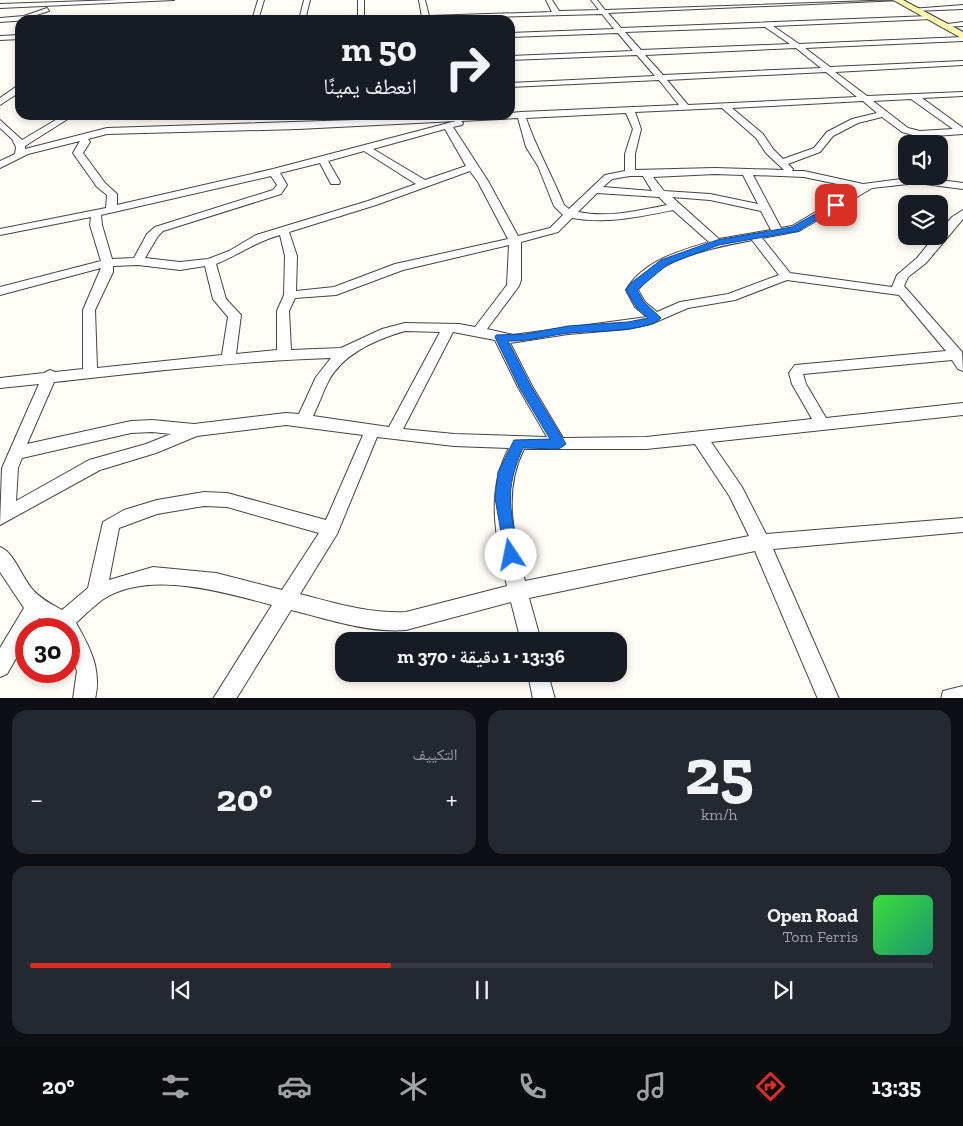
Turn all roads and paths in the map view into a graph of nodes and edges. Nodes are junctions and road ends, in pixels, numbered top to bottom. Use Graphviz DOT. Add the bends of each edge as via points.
graph roads {
  1 [pos="10,0"];
  2 [pos="171,0"];
  3 [pos="261,0"];
  4 [pos="307,0"];
  5 [pos="361,0"];
  6 [pos="422,0"];
  7 [pos="549,0"];
  8 [pos="594,0"];
  9 [pos="655,0"];
  10 [pos="705,0"];
  11 [pos="774,0"];
  12 [pos="898,0"];
  13 [pos="832,1"];
  14 [pos="57,5"];
  15 [pos="781,5"];
  16 [pos="742,6"];
  17 [pos="1,7"];
  18 [pos="714,7"];
  19 [pos="963,7"];
  20 [pos="665,9"];
  21 [pos="914,9"];
  22 [pos="603,12"];
  23 [pos="557,14"];
  24 [pos="36,15"];
  25 [pos="256,15"];
  26 [pos="303,15"];
  27 [pos="361,15"];
  28 [pos="425,15"];
  29 [pos="515,16"];
  30 [pos="930,18"];
  31 [pos="15,19"];
  32 [pos="0,20"];
  33 [pos="963,24"];
  34 [pos="766,25"];
  35 [pos="942,25"];
  36 [pos="618,31"];
  37 [pos="515,35"];
  38 [pos="15,37"];
  39 [pos="963,37"];
  40 [pos="0,38"];
  41 [pos="798,46"];
  42 [pos="639,52"];
  43 [pos="515,58"];
  44 [pos="963,63"];
  45 [pos="827,69"];
  46 [pos="663,78"];
  47 [pos="515,85"];
  48 [pos="15,92"];
  49 [pos="963,94"];
  50 [pos="947,95"];
  51 [pos="914,97"];
  52 [pos="864,98"];
  53 [pos="0,102"];
  54 [pos="963,105"];
  55 [pos="725,106"];
  56 [pos="686,108"];
  57 [pos="630,111"];
  58 [pos="886,113"];
  59 [pos="515,115"];
  60 [pos="521,115"];
  61 [pos="60,120"];
  62 [pos="221,120"];
  63 [pos="281,120"];
  64 [pos="427,120"];
  65 [pos="470,120"];
  66 [pos="0,123"];
  67 [pos="279,126"];
  68 [pos="448,127"];
  69 [pos="218,129"];
  70 [pos="962,131"];
  71 [pos="83,136"];
  72 [pos="367,148"];
  73 [pos="19,150"];
  74 [pos="324,160"];
  75 [pos="782,163"];
  76 [pos="0,165"];
  77 [pos="472,168"];
  78 [pos="274,172"];
  79 [pos="746,172"];
  80 [pos="630,173"];
  81 [pos="795,173"];
  82 [pos="646,174"];
  83 [pos="334,182"];
  84 [pos="424,184"];
  85 [pos="963,186"];
  86 [pos="863,187"];
  87 [pos="594,189"];
  88 [pos="662,193"];
  89 [pos="676,206"];
  90 [pos="111,209"];
  91 [pos="767,209"];
  92 [pos="96,213"];
  93 [pos="963,213"];
  94 [pos="568,214"];
  95 [pos="282,230"];
  96 [pos="0,232"];
  97 [pos="778,234"];
  98 [pos="755,238"];
  99 [pos="514,241"];
  100 [pos="717,243"];
  101 [pos="138,261"];
  102 [pos="210,262"];
  103 [pos="107,263"];
  104 [pos="786,276"];
  105 [pos="0,291"];
  106 [pos="901,292"];
  107 [pos="290,294"];
  108 [pos="656,318"];
  109 [pos="449,328"];
  110 [pos="478,332"];
  111 [pos="500,337"];
  112 [pos="343,353"];
  113 [pos="284,355"];
  114 [pos="229,359"];
  115 [pos="960,361"];
  116 [pos="90,372"];
  117 [pos="50,375"];
  118 [pos="0,383"];
  119 [pos="963,409"];
  120 [pos="304,420"];
  121 [pos="822,424"];
  122 [pos="194,430"];
  123 [pos="372,431"];
  124 [pos="392,434"];
  125 [pos="700,438"];
  126 [pos="519,443"];
  127 [pos="559,444"];
  128 [pos="16,453"];
  129 [pos="3,517"];
  130 [pos="963,525"];
  131 [pos="331,529"];
  132 [pos="761,542"];
  133 [pos="0,555"];
  134 [pos="519,592"];
  135 [pos="97,594"];
  136 [pos="286,600"];
  137 [pos="36,606"];
  138 [pos="54,618"];
  139 [pos="75,618"];
  140 [pos="529,632"];
  141 [pos="80,650"];
  142 [pos="0,667"];
  143 [pos="540,682"];
  144 [pos="963,697"];
  145 [pos="84,698"];
  146 [pos="223,698"];
  147 [pos="544,698"];
  148 [pos="829,698"];
  149 [pos="951,698"];
  1 -- 17 [label="street"];
  2 -- 14 [label="street"];
  3 -- 25 [label="street"];
  4 -- 26 [label="street"];
  5 -- 27 [label="street"];
  6 -- 28 [label="street"];
  7 -- 23 [label="street"];
  8 -- 22 [label="street"];
  9 -- 20 [label="street"];
  10 -- 18 [label="street"];
  11 -- 15 [label="street"];
  12 -- 13 [label="street"];
  12 -- 21 [label="main road"];
  13 -- 15 [label="street"];
  14 -- 17 [label="street"];
  14 -- 24 [label="street"];
  15 -- 16 [label="street"];
  16 -- 18 [label="street"];
  16 -- 34 [label="street"];
  18 -- 20 [label="street"];
  19 -- 21 [label="street"];
  20 -- 22 [label="street"];
  21 -- 30 [label="main road"];
  22 -- 23 [label="street"];
  22 -- 36 [label="street"];
  23 -- 29 [label="street"];
  30 -- 34 [label="street"];
  30 -- 35 [label="main road"];
  31 -- 32 [label="street"];
  33 -- 35 [label="street"];
  34 -- 36 [label="street"];
  34 -- 41 [label="street"];
  35 -- 39 [label="main road"];
  36 -- 37 [label="street"];
  36 -- 42 [label="street"];
  38 -- 40 [label="street"];
  39 -- 41 [label="street"];
  41 -- 42 [label="street"];
  41 -- 45 [label="street"];
  42 -- 43 [label="street"];
  42 -- 46 [label="street"];
  44 -- 45 [label="street"];
  45 -- 46 [label="street"];
  45 -- 52 [label="street"];
  46 -- 47 [label="street"];
  46 -- 56 [label="street"];
  48 -- 53 [label="street"];
  49 -- 50 [label="street"];
  50 -- 51 [label="street"];
  50 -- 54 [label="street"];
  51 -- 52 [label="street"];
  51 -- 70 [label="street"];
  52 -- 55 [label="street"];
  52 -- 58 [label="street"];
  55 -- 56 [label="street"];
  55 -- 75 [label="street" via="760,136"];
  56 -- 57 [label="street"];
  57 -- 60 [label="street"];
  57 -- 80 [label="street" via="637,129 630,154"];
  58 -- 70 [label="street" via="912,133"];
  58 -- 75 [label="street" via="855,121 830,134 817,150"];
  59 -- 60 [label="street"];
  60 -- 94 [label="street" via="531,147 543,166 559,206"];
  61 -- 73 [label="street" via="41,130"];
  62 -- 69 [label="street"];
  63 -- 67 [label="street"];
  64 -- 67 [label="street"];
  65 -- 68 [label="street"];
  66 -- 73 [label="street" via="16,138"];
  67 -- 69 [label="street"];
  68 -- 72 [label="street"];
  68 -- 77 [label="street"];
  69 -- 71 [label="street" via="108,130"];
  71 -- 73 [label="street"];
  71 -- 90 [label="street" via="85,142 78,153 100,185 112,194"];
  72 -- 74 [label="street"];
  72 -- 84 [label="street"];
  73 -- 76 [label="street"];
  74 -- 78 [label="street"];
  74 -- 83 [label="street"];
  75 -- 81 [label="street"];
  77 -- 84 [label="street"];
  77 -- 99 [label="street" via="483,181"];
  78 -- 90 [label="street"];
  78 -- 101 [label="street" via="282,185 277,192 159,229"];
  79 -- 81 [label="street"];
  79 -- 82 [label="street"];
  79 -- 91 [label="street"];
  80 -- 82 [label="street"];
  80 -- 87 [label="street" via="609,177"];
  81 -- 86 [label="street"];
  82 -- 88 [label="street"];
  84 -- 95 [label="street"];
  85 -- 86 [label="street" via="917,180"];
  86 -- 97 [label="street" via="807,224"];
  87 -- 88 [label="street" via="632,194"];
  87 -- 94 [label="street"];
  88 -- 89 [label="street"];
  88 -- 91 [label="street" via="711,197"];
  89 -- 94 [label="street" via="614,218"];
  89 -- 100 [label="street"];
  90 -- 92 [label="street"];
  91 -- 97 [label="street"];
  92 -- 96 [label="street"];
  92 -- 103 [label="street"];
  93 -- 106 [label="street" via="898,281"];
  94 -- 99 [label="street" via="554,230"];
  95 -- 102 [label="street" via="260,237"];
  95 -- 107 [label="street" via="290,248"];
  97 -- 98 [label="street"];
  98 -- 100 [label="street"];
  98 -- 104 [label="street"];
  99 -- 107 [label="street" via="399,268 336,291"];
  99 -- 110 [label="street" via="513,286"];
  100 -- 108 [label="street" via="664,262 635,285 632,290 634,296"];
  101 -- 102 [label="street" via="167,266"];
  101 -- 103 [label="street"];
  102 -- 114 [label="street" via="222,305 226,312 234,315"];
  103 -- 105 [label="street"];
  103 -- 116 [label="street" via="105,280 89,310"];
  104 -- 106 [label="street"];
  104 -- 108 [label="street" via="719,301 685,305"];
  106 -- 115 [label="street"];
  107 -- 113 [label="street" via="283,311"];
  108 -- 111 [label="street" via="628,325 568,330 525,338"];
  109 -- 110 [label="street"];
  109 -- 112 [label="street" via="405,327"];
  109 -- 124 [label="street"];
  110 -- 111 [label="street"];
  111 -- 127 [label="street"];
  112 -- 113 [label="street"];
  112 -- 120 [label="street" via="324,377"];
  113 -- 114 [label="street"];
  114 -- 116 [label="street"];
  115 -- 121 [label="street" via="800,368 796,373 800,384"];
  116 -- 117 [label="street"];
  117 -- 118 [label="street"];
  117 -- 128 [label="street"];
  119 -- 121 [label="street"];
  120 -- 122 [label="street" via="239,423"];
  120 -- 123 [label="street"];
  121 -- 125 [label="street"];
  122 -- 128 [label="street" via="131,427"];
  122 -- 129 [label="street" via="150,449 94,465"];
  123 -- 124 [label="street"];
  123 -- 131 [label="street"];
  124 -- 126 [label="street"];
  125 -- 127 [label="street" via="646,443"];
  125 -- 132 [label="street" via="736,492"];
  126 -- 127 [label="street"];
  126 -- 134 [label="street" via="505,472 502,498"];
  128 -- 129 [label="street" via="10,468"];
  130 -- 132 [label="street"];
  131 -- 135 [label="street" via="227,500 204,499 157,507 130,515 110,527"];
  131 -- 136 [label="street"];
  132 -- 134 [label="street"];
  132 -- 148 [label="street"];
  133 -- 137 [label="street" via="22,591"];
  134 -- 136 [label="street" via="406,621 389,622"];
  134 -- 140 [label="street"];
  135 -- 136 [label="street" via="153,575 216,582"];
  135 -- 139 [label="street"];
  136 -- 146 [label="street"];
  137 -- 138 [label="street"];
  137 -- 142 [label="street"];
  141 -- 145 [label="street" via="86,660 88,687"];
  143 -- 147 [label="street"];
  144 -- 149 [label="street"];
}
